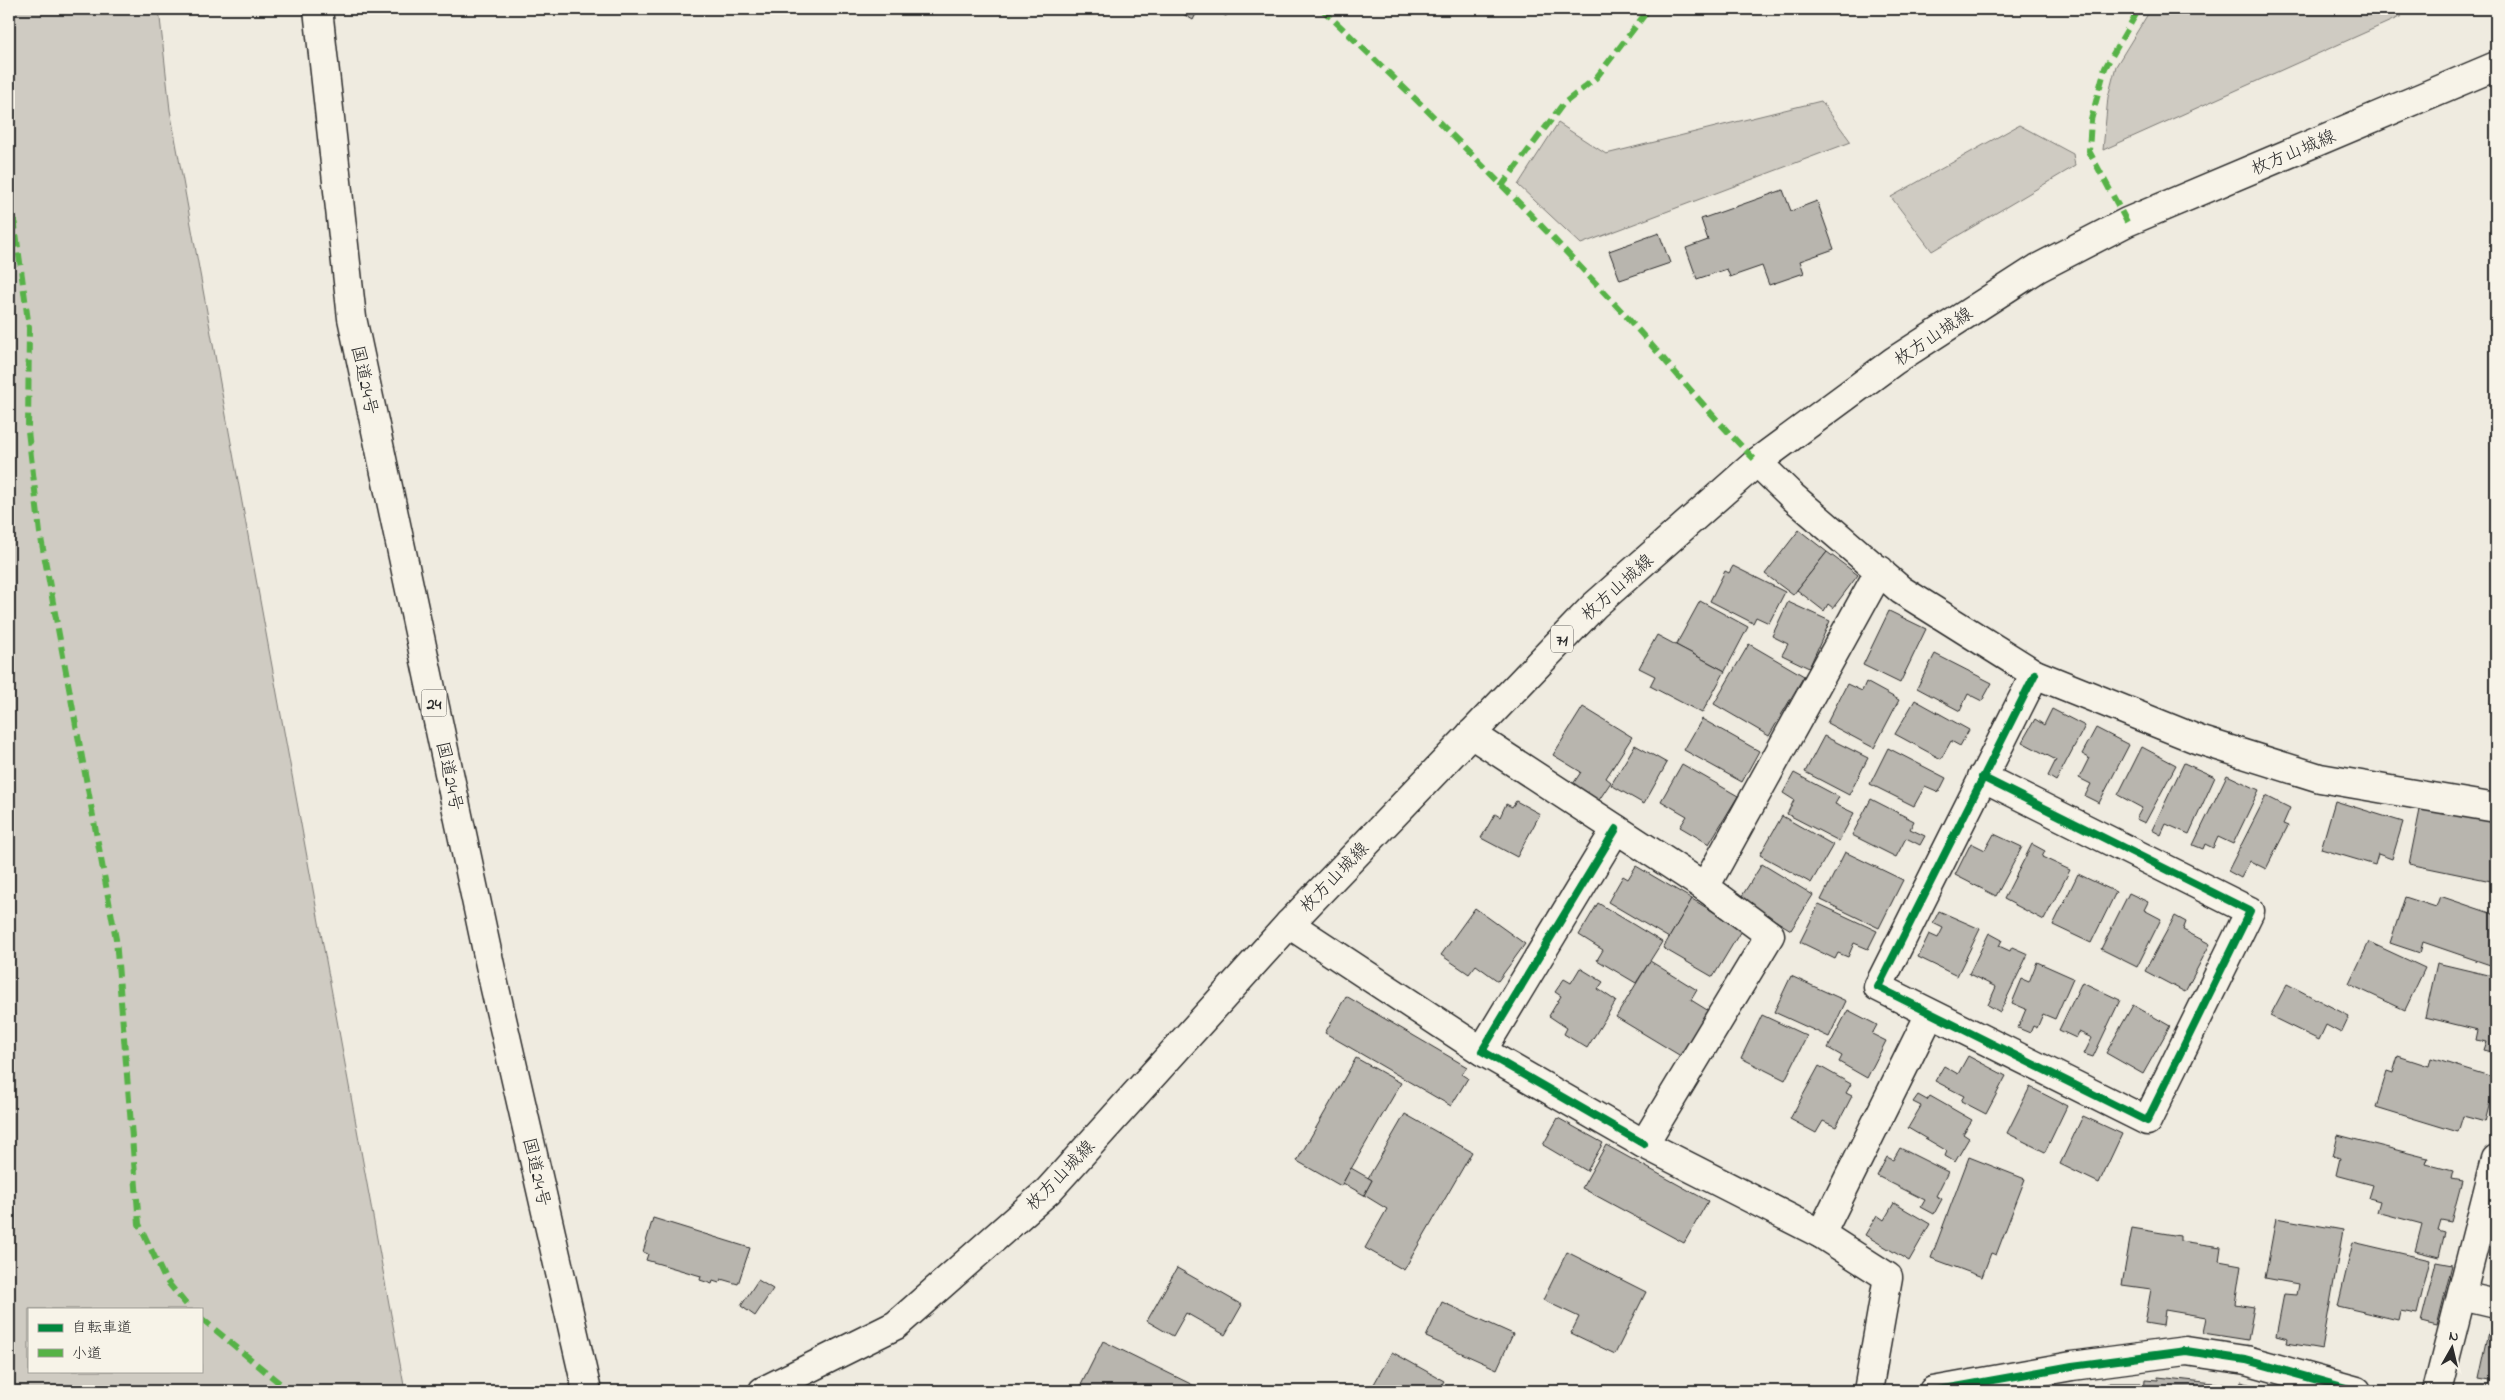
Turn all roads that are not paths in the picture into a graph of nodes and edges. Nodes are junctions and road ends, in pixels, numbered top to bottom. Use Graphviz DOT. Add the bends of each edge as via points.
graph roads {
  1 [pos="318,9"];
  2 [pos="2496,66"];
  3 [pos="1757,462"];
  4 [pos="1880,570"];
  5 [pos="2035,674"];
  6 [pos="1471,734"];
  7 [pos="1982,778"];
  8 [pos="2496,808"];
  9 [pos="1616,829"];
  10 [pos="1705,887"];
  11 [pos="1289,924"];
  12 [pos="1930,1014"];
  13 [pos="1482,1051"];
  14 [pos="1644,1144"];
  15 [pos="2496,1159"];
  16 [pos="1820,1234"];
  17 [pos="2462,1296"];
  18 [pos="2496,1304"];
  19 [pos="587,1391"];
  20 [pos="763,1391"];
  21 [pos="1868,1391"];
  22 [pos="1934,1391"];
  23 [pos="2357,1391"];
  24 [pos="2438,1391"];
  1 -- 19 [label="main road, 国道24号 / 24" via="352,318 494,984"];
  2 -- 3 [label="main road, 枚方山城線 / 71" via="2127,222 2038,268 1894,361"];
  3 -- 4 [label="main road" via="1793,497"];
  3 -- 6 [label="main road, 枚方山城線 / 71" via="1594,606"];
  4 -- 5 [label="main road" via="1901,590"];
  4 -- 10 [label="main road"];
  5 -- 7 [label="main road"];
  5 -- 8 [label="main road" via="2198,740 2320,778"];
  6 -- 9 [label="main road"];
  6 -- 11 [label="main road, 枚方山城線 / 71"];
  7 -- 12 [label="main road" via="1878,987"];
  7 -- 12 [label="main road" via="2250,911 2147,1121"];
  9 -- 10 [label="main road"];
  9 -- 13 [label="main road"];
  10 -- 14 [label="main road" via="1770,935"];
  11 -- 13 [label="main road"];
  11 -- 20 [label="main road, 枚方山城線 / 71" via="1041,1197 896,1325"];
  12 -- 16 [label="main road"];
  13 -- 14 [label="main road"];
  14 -- 16 [label="main road"];
  15 -- 17 [label="main road"];
  16 -- 21 [label="main road" via="1888,1277"];
  17 -- 18 [label="main road"];
  17 -- 24 [label="main road"];
  22 -- 23 [label="main road" via="2072,1366 2186,1351 2246,1360"];
}
